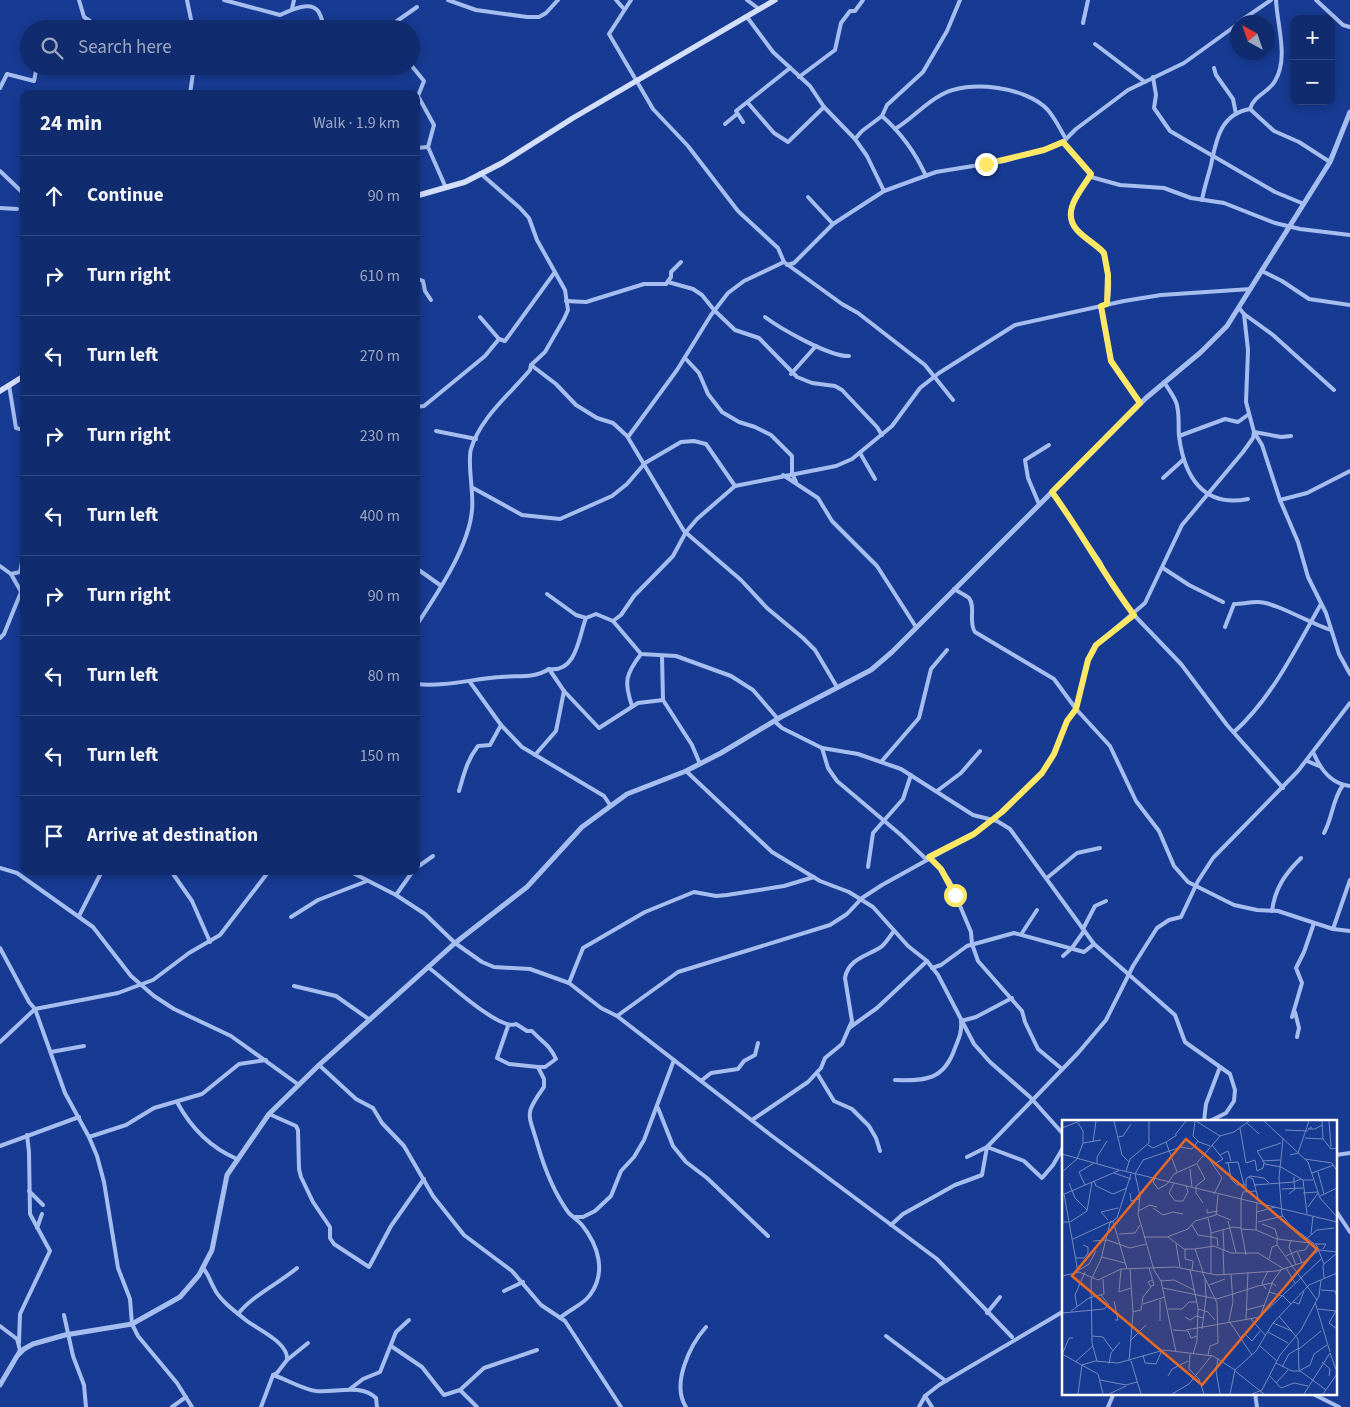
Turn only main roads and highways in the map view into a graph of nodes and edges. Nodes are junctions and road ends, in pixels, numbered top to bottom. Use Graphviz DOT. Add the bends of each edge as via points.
graph roads {
  1 [pos="775,0"];
  2 [pos="420,195"];
  3 [pos="20,378"];
  4 [pos="0,391"];
  1 -- 2 [label="main road" via="502,164 465,182"];
  3 -- 4 [label="main road"];
}
